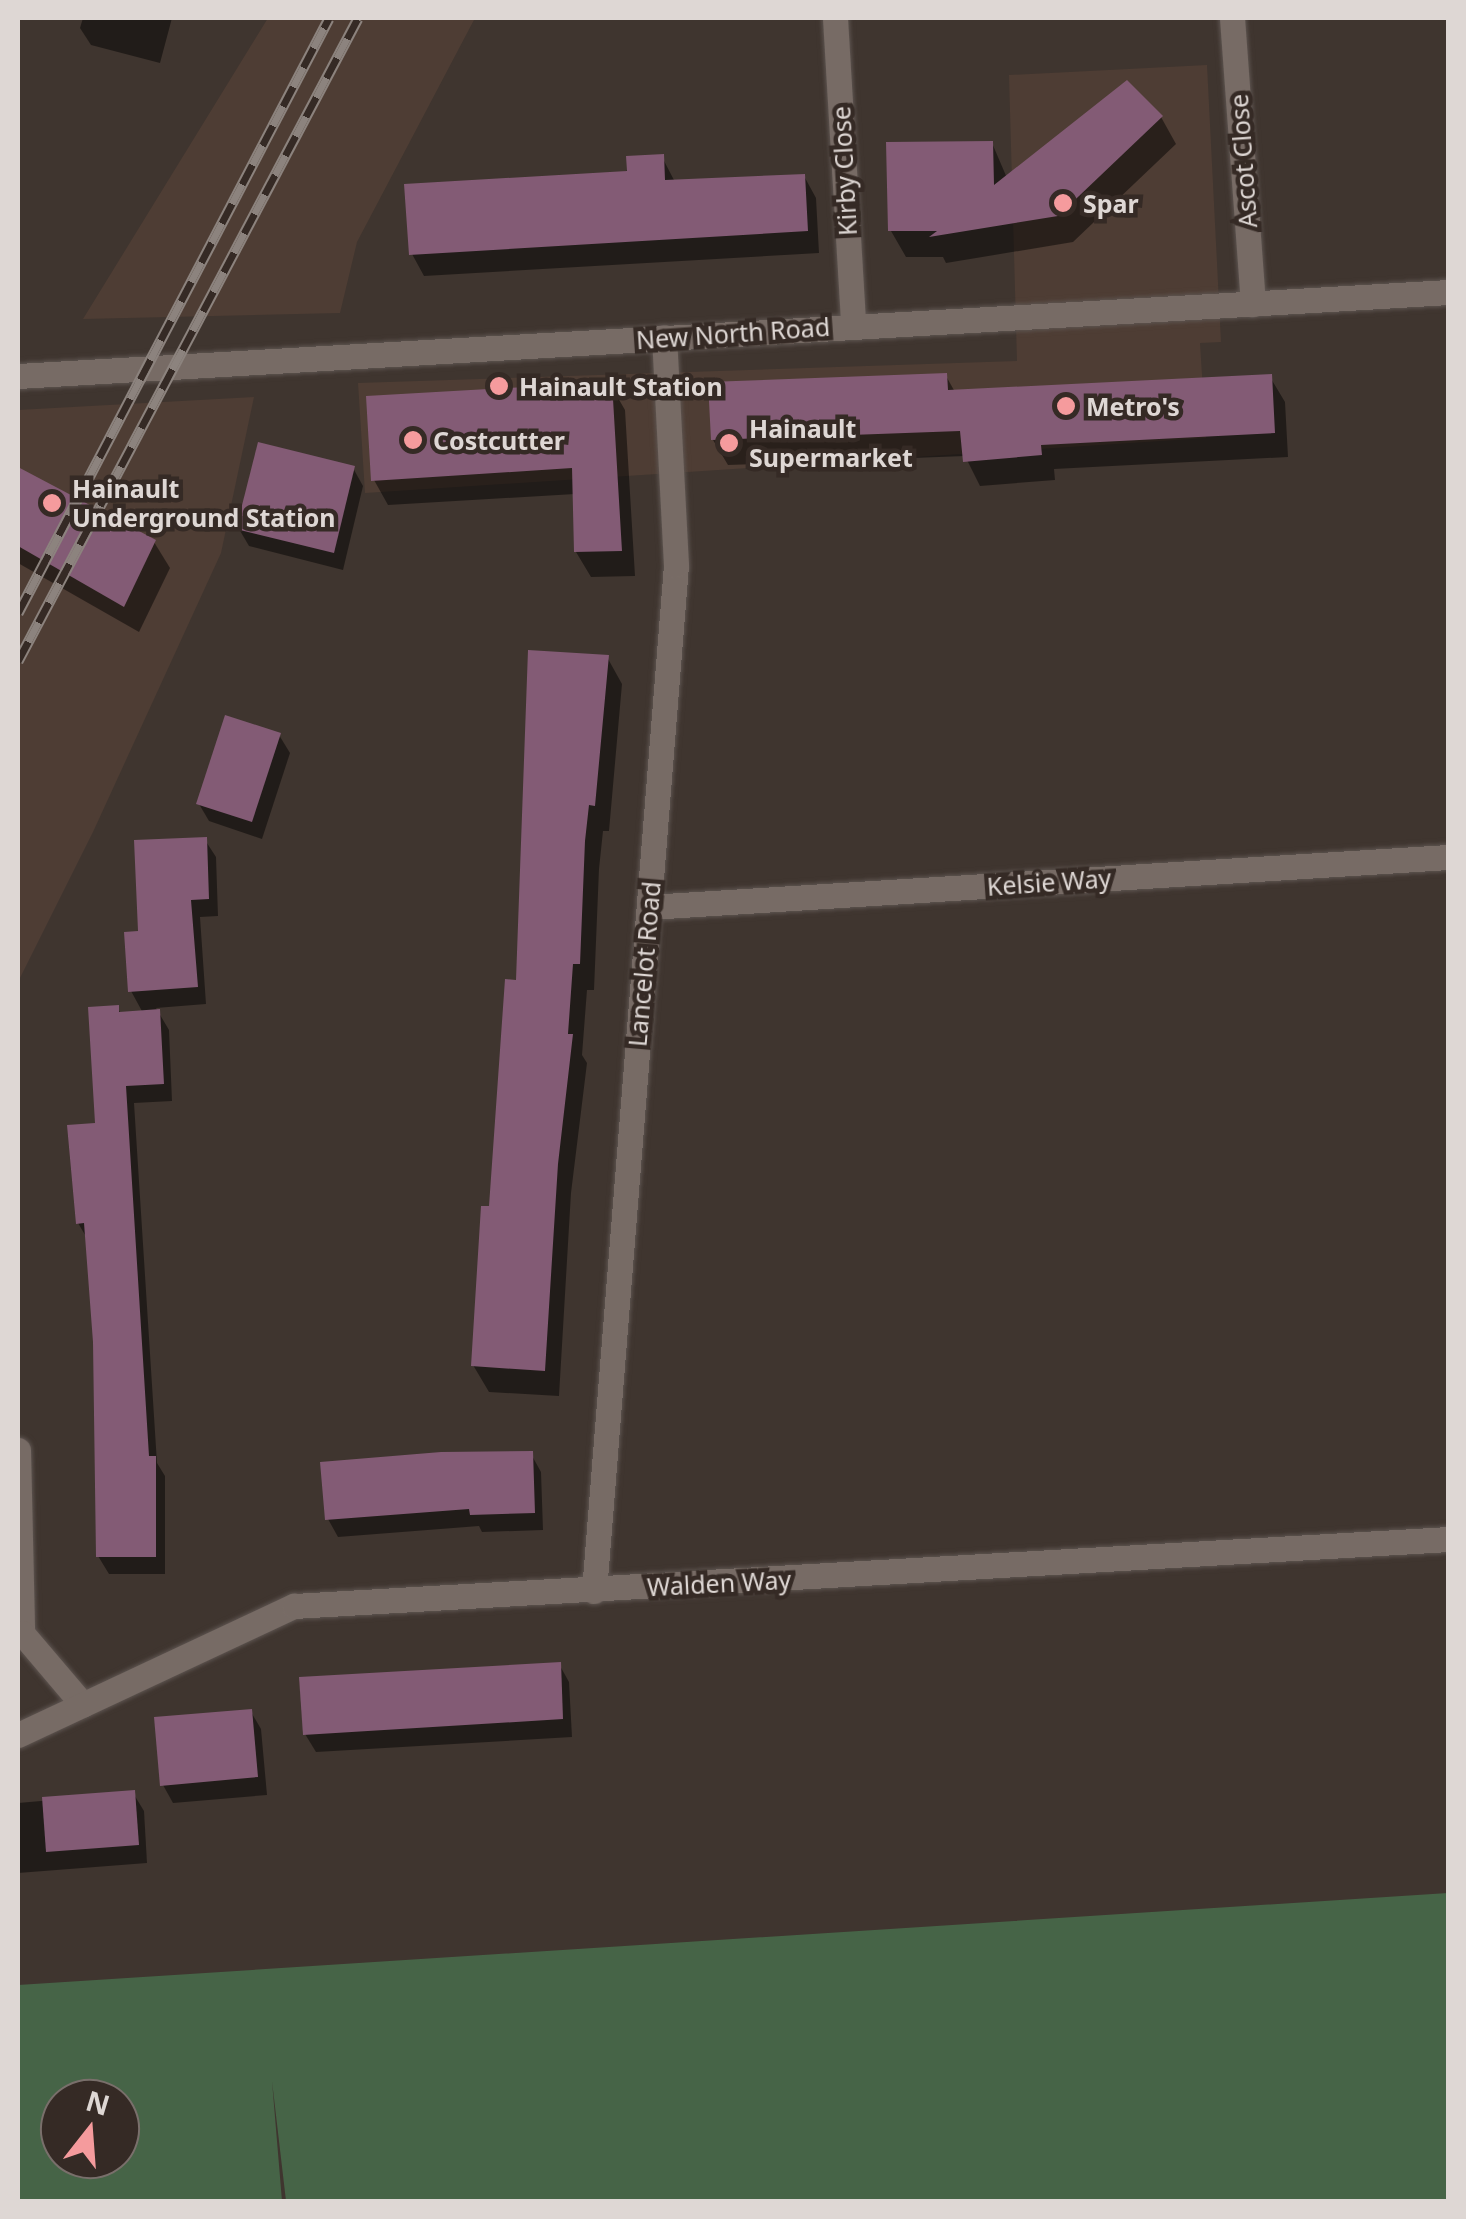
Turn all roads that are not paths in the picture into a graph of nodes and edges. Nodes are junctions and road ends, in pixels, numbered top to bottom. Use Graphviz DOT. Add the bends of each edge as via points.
graph roads {
  1 [pos="835,18"];
  2 [pos="1232,18"];
  3 [pos="1448,292"];
  4 [pos="1253,304"];
  5 [pos="852,325"];
  6 [pos="664,337"];
  7 [pos="18,376"];
  8 [pos="1448,857"];
  9 [pos="649,907"];
  10 [pos="18,1450"];
  11 [pos="1448,1539"];
  12 [pos="594,1590"];
  13 [pos="82,1704"];
  14 [pos="18,1735"];
  1 -- 5 [label="street, Kirby Close"];
  2 -- 4 [label="street, Ascot Close"];
  3 -- 4 [label="street, New North Road"];
  4 -- 5 [label="street, New North Road"];
  5 -- 6 [label="street, New North Road"];
  6 -- 7 [label="street, New North Road"];
  6 -- 9 [label="street, Lancelot Road" via="676,565"];
  8 -- 9 [label="street, Kelsie Way"];
  9 -- 12 [label="street, Lancelot Road"];
  10 -- 13 [label="street" via="22,1633"];
  11 -- 12 [label="street, Walden Way"];
  12 -- 13 [label="street, Walden Way" via="294,1606"];
  13 -- 14 [label="street, Walden Way"];
}
